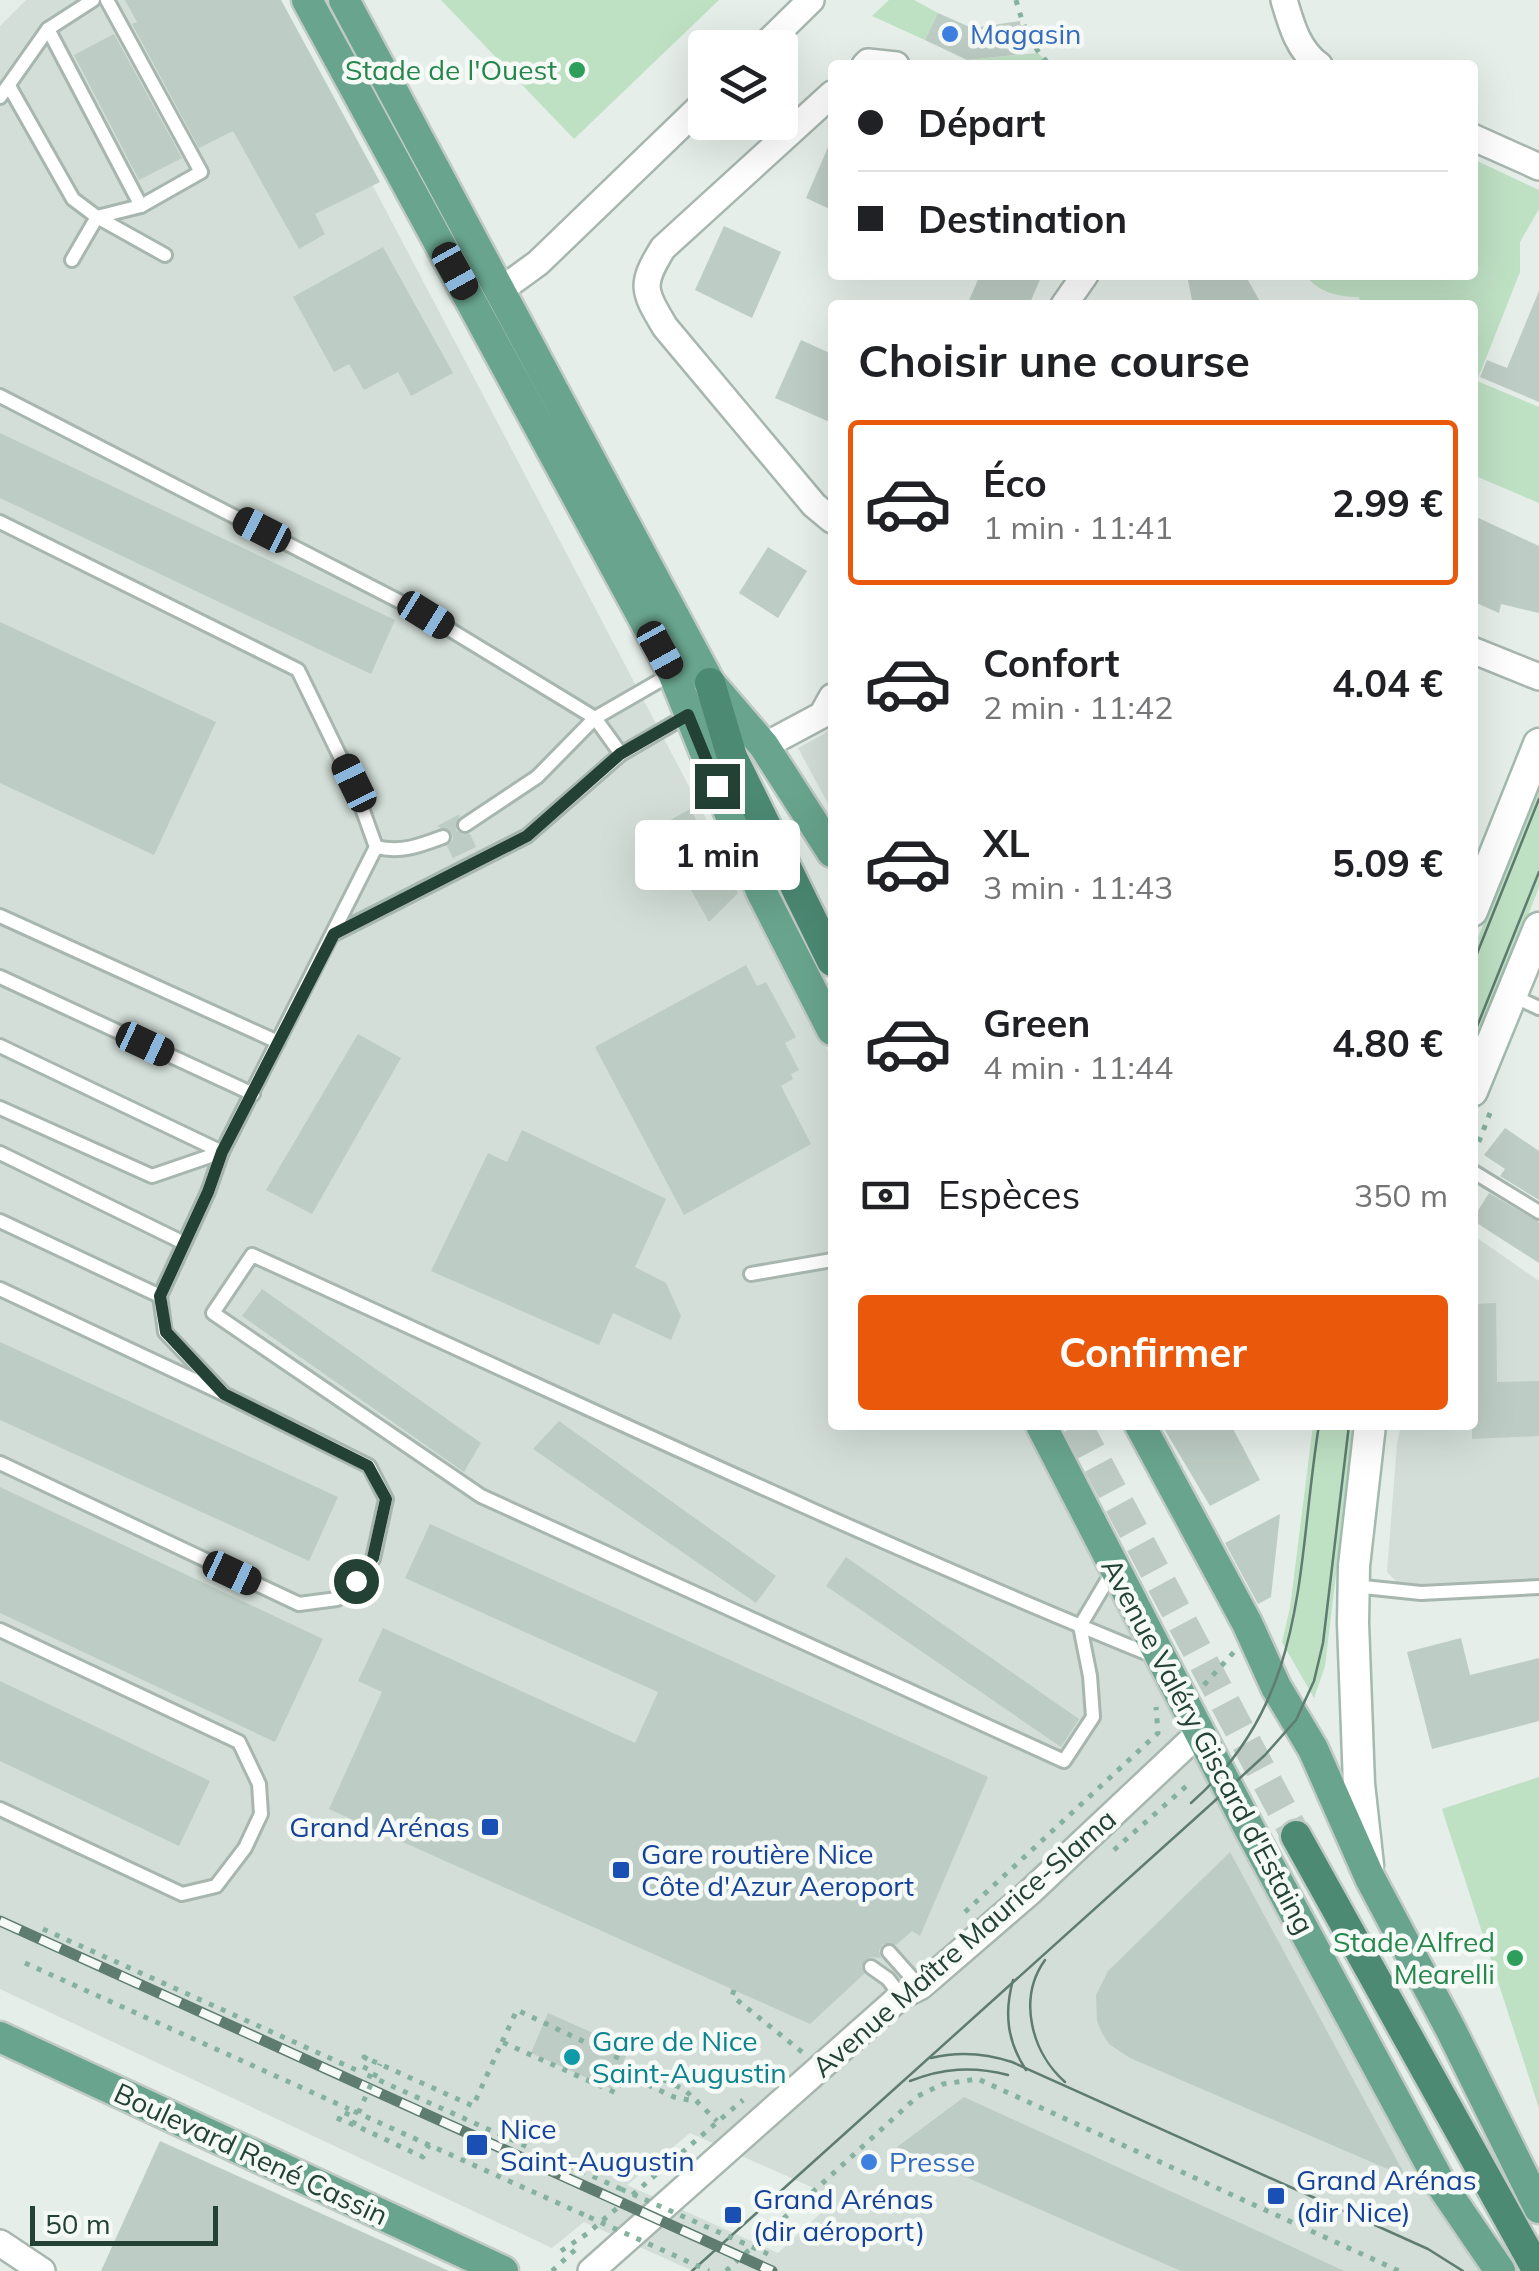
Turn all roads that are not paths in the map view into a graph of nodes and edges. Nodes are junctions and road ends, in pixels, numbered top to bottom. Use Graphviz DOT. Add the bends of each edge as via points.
graph roads {
  1 [pos="93,0"];
  2 [pos="108,0"];
  3 [pos="308,0"];
  4 [pos="344,0"];
  5 [pos="811,0"];
  6 [pos="1284,0"];
  7 [pos="48,29"];
  8 [pos="780,30"];
  9 [pos="1312,60"];
  10 [pos="5,91"];
  11 [pos="828,98"];
  12 [pos="688,118"];
  13 [pos="1478,141"];
  14 [pos="1539,167"];
  15 [pos="141,206"];
  16 [pos="97,217"];
  17 [pos="165,254"];
  18 [pos="72,260"];
  19 [pos="502,290"];
  20 [pos="0,396"];
  21 [pos="828,517"];
  22 [pos="0,522"];
  23 [pos="1478,652"];
  24 [pos="672,673"];
  25 [pos="1539,677"];
  26 [pos="710,683"];
  27 [pos="828,710"];
  28 [pos="688,715"];
  29 [pos="595,718"];
  30 [pos="1539,744"];
  31 [pos="764,746"];
  32 [pos="620,754"];
  33 [pos="465,825"];
  34 [pos="443,837"];
  35 [pos="828,846"];
  36 [pos="376,847"];
  37 [pos="1478,896"];
  38 [pos="0,916"];
  39 [pos="1539,928"];
  40 [pos="334,934"];
  41 [pos="828,954"];
  42 [pos="0,977"];
  43 [pos="1525,1002"];
  44 [pos="828,1022"];
  45 [pos="278,1042"];
  46 [pos="0,1046"];
  47 [pos="1478,1082"];
  48 [pos="253,1094"];
  49 [pos="0,1108"];
  50 [pos="222,1152"];
  51 [pos="0,1153"];
  52 [pos="1478,1175"];
  53 [pos="1539,1212"];
  54 [pos="0,1221"];
  55 [pos="184,1243"];
  56 [pos="828,1261"];
  57 [pos="751,1274"];
  58 [pos="0,1290"];
  59 [pos="160,1296"];
  60 [pos="224,1394"];
  61 [pos="1043,1430"];
  62 [pos="1143,1430"];
  63 [pos="1370,1430"];
  64 [pos="0,1463"];
  65 [pos="1116,1568"];
  66 [pos="1354,1586"];
  67 [pos="1539,1588"];
  68 [pos="1080,1626"];
  69 [pos="0,1630"];
  70 [pos="1163,1660"];
  71 [pos="1200,1732"];
  72 [pos="0,1809"];
  73 [pos="1296,1836"];
  74 [pos="1370,1878"];
  75 [pos="889,1952"];
  76 [pos="871,1968"];
  77 [pos="911,1991"];
  78 [pos="0,2037"];
  79 [pos="1539,2208"];
  80 [pos="0,2243"];
  81 [pos="1534,2264"];
  82 [pos="42,2271"];
  83 [pos="503,2271"];
  84 [pos="591,2271"];
  85 [pos="608,2271"];
  86 [pos="1500,2271"];
  1 -- 7 [label="lane"];
  2 -- 15 [label="lane" via="200,172"];
  3 -- 24 [label="main road"];
  4 -- 19 [label="main road"];
  5 -- 8 [label="street"];
  6 -- 9 [label="street"];
  7 -- 10 [label="lane"];
  7 -- 15 [label="lane"];
  10 -- 16 [label="lane" via="72,200"];
  11 -- 21 [label="street" via="662,248 646,276 647,297 665,327"];
  12 -- 19 [label="street" via="538,264"];
  13 -- 14 [label="street"];
  15 -- 16 [label="lane"];
  16 -- 17 [label="lane"];
  16 -- 18 [label="lane"];
  19 -- 26 [label="main road"];
  20 -- 29 [label="lane" via="426,615"];
  22 -- 36 [label="lane" via="298,670 354,783"];
  23 -- 25 [label="street"];
  24 -- 28 [label="main road"];
  24 -- 29 [label="lane"];
  26 -- 31 [label="main road"];
  26 -- 41 [label="highway" via="732,757"];
  27 -- 31 [label="street"];
  28 -- 32 [label="lane"];
  28 -- 44 [label="main road" via="761,891"];
  29 -- 32 [label="lane"];
  29 -- 33 [label="lane" via="537,777"];
  30 -- 37 [label="main road"];
  31 -- 35 [label="main road"];
  32 -- 40 [label="lane" via="527,836"];
  34 -- 36 [label="lane" via="394,851"];
  36 -- 40 [label="lane"];
  38 -- 45 [label="lane"];
  39 -- 43 [label="main road"];
  40 -- 45 [label="lane"];
  42 -- 48 [label="lane"];
  43 -- 47 [label="main road"];
  45 -- 48 [label="lane"];
  46 -- 50 [label="lane"];
  48 -- 50 [label="lane"];
  49 -- 50 [label="lane" via="152,1176"];
  50 -- 55 [label="lane"];
  51 -- 55 [label="lane"];
  52 -- 53 [label="lane"];
  54 -- 59 [label="lane"];
  55 -- 59 [label="lane"];
  56 -- 57 [label="lane"];
  58 -- 60 [label="lane"];
  59 -- 60 [label="lane" via="166,1332"];
  60 -- 64 [label="lane" via="368,1466 386,1499 373,1558 336,1599 298,1604"];
  61 -- 65 [label="main road, Avenue Valéry Giscard d'Estaing"];
  62 -- 74 [label="main road" via="1312,1749"];
  63 -- 66 [label="main road"];
  65 -- 68 [label="lane"];
  65 -- 70 [label="main road, Avenue Valéry Giscard d'Estaing"];
  66 -- 67 [label="lane" via="1421,1593"];
  66 -- 74 [label="main road" via="1359,1784"];
  68 -- 68 [label="lane" via="1093,1717 1064,1760 481,1496 213,1312 252,1255"];
  68 -- 70 [label="lane"];
  69 -- 72 [label="lane" via="239,1742 259,1784 261,1814 246,1848 216,1886 182,1894"];
  70 -- 71 [label="main road, Avenue Valéry Giscard d'Estaing"];
  71 -- 77 [label="street, Avenue Maître Maurice-Slama" via="1030,1892"];
  71 -- 86 [label="main road, Avenue Valéry Giscard d'Estaing" via="1442,2186"];
  73 -- 81 [label="highway"];
  74 -- 79 [label="main road"];
  75 -- 77 [label="lane"];
  76 -- 77 [label="lane"];
  77 -- 84 [label="street, Avenue Maître Maurice-Slama"];
  77 -- 85 [label="lane" via="910,2004"];
  78 -- 83 [label="main road, Boulevard René Cassin"];
  80 -- 82 [label="street"];
}
